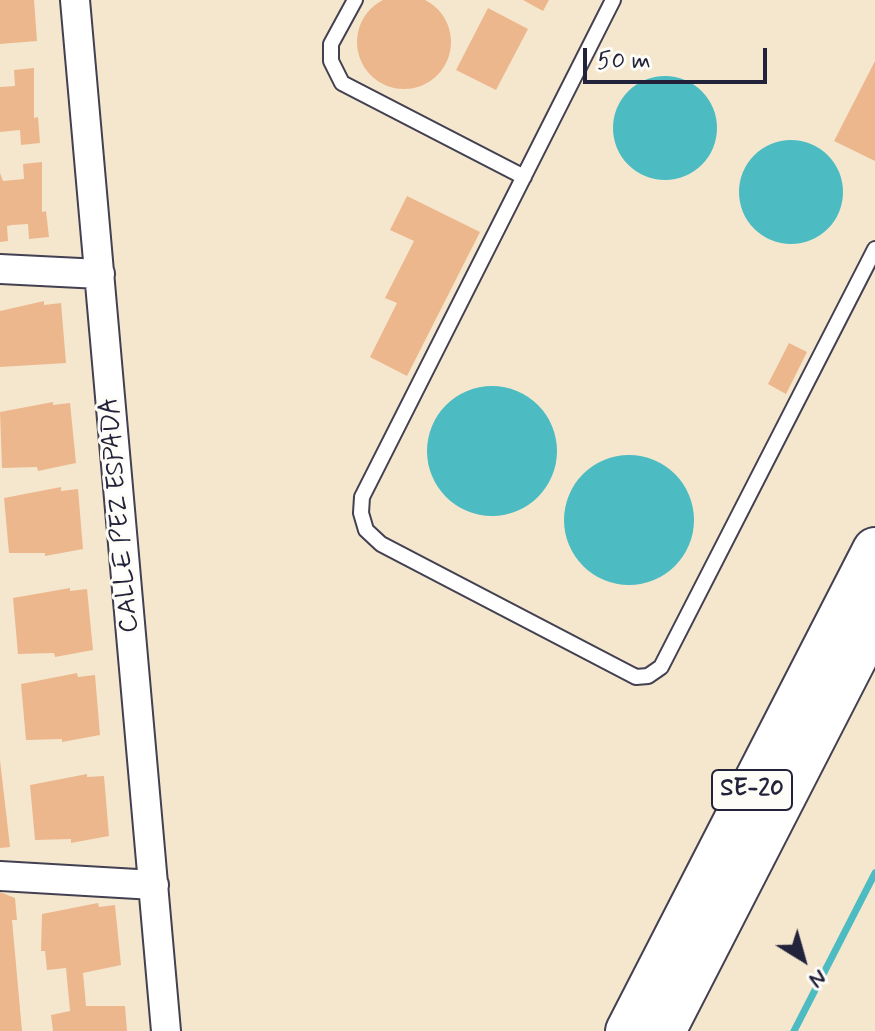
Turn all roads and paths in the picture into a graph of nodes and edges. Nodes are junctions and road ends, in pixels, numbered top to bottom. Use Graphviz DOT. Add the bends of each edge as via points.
graph roads {
  1 [pos="75,0"];
  2 [pos="355,0"];
  3 [pos="613,0"];
  4 [pos="524,177"];
  5 [pos="875,249"];
  6 [pos="0,269"];
  7 [pos="100,274"];
  8 [pos="875,550"];
  9 [pos="875,618"];
  10 [pos="0,876"];
  11 [pos="154,885"];
  12 [pos="166,1031"];
  13 [pos="628,1031"];
  14 [pos="663,1031"];
  1 -- 7 [label="street, CALLE PEZ ESPADA"];
  2 -- 4 [label="lane" via="331,44 331,61 342,83"];
  3 -- 4 [label="lane"];
  4 -- 5 [label="lane" via="362,497 361,513 366,530 381,544 636,677 661,667"];
  6 -- 7 [label="street"];
  7 -- 11 [label="street, CALLE PEZ ESPADA"];
  8 -- 13 [label="highway, SE-20"];
  9 -- 14 [label="highway, SE-20"];
  10 -- 11 [label="street"];
  11 -- 12 [label="street, CALLE PEZ ESPADA"];
}
